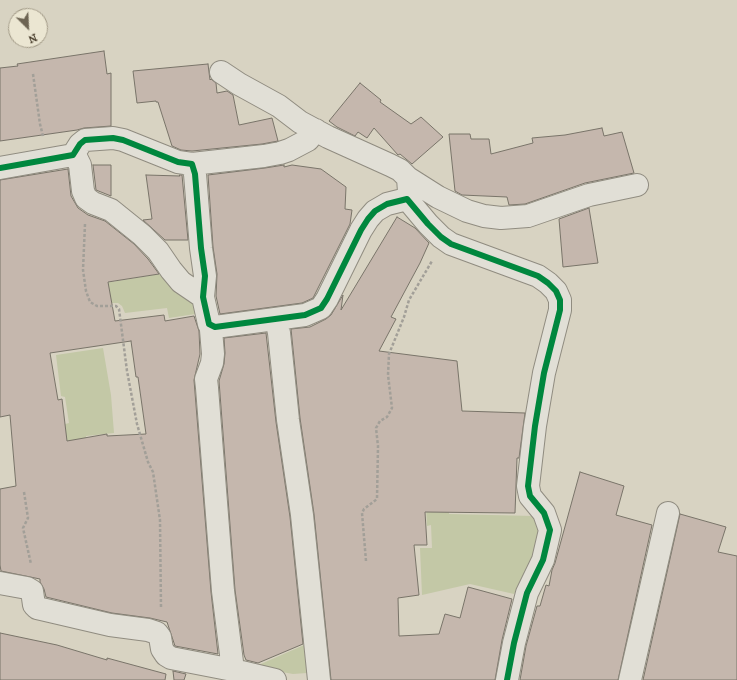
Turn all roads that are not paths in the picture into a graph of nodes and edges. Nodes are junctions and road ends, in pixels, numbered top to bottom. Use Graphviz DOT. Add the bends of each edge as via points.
graph roads {
  1 [pos="221,72"];
  2 [pos="316,130"];
  3 [pos="73,154"];
  4 [pos="192,164"];
  5 [pos="0,168"];
  6 [pos="637,185"];
  7 [pos="407,189"];
  8 [pos="204,297"];
  9 [pos="276,319"];
  10 [pos="214,327"];
  11 [pos="668,513"];
  12 [pos="0,583"];
  13 [pos="226,673"];
  14 [pos="275,680"];
  15 [pos="319,680"];
  16 [pos="507,680"];
  17 [pos="630,680"];
  1 -- 2 [label="street"];
  2 -- 4 [label="street" via="299,146 280,153"];
  2 -- 7 [label="street" via="400,170"];
  3 -- 4 [label="street" via="85,140 113,138 178,162"];
  3 -- 5 [label="street"];
  3 -- 8 [label="street" via="80,165 86,198 119,216 151,244 181,282"];
  4 -- 8 [label="street" via="205,276"];
  6 -- 7 [label="street" via="589,195 528,216 501,218 467,211 438,197"];
  7 -- 9 [label="street" via="375,211 368,219 321,308 304,315"];
  7 -- 16 [label="street" via="428,224 441,237 451,244 538,276 556,290 560,300 560,310 544,373 528,486 530,496 544,513 550,530 543,560 527,593"];
  8 -- 10 [label="street" via="209,324"];
  9 -- 10 [label="street"];
  9 -- 15 [label="street" via="297,478"];
  10 -- 13 [label="street" via="212,363 206,379 223,591"];
  11 -- 17 [label="street"];
  12 -- 13 [label="street" via="32,590 34,605 37,608 157,633 162,649 171,658"];
  13 -- 14 [label="street"];
}
